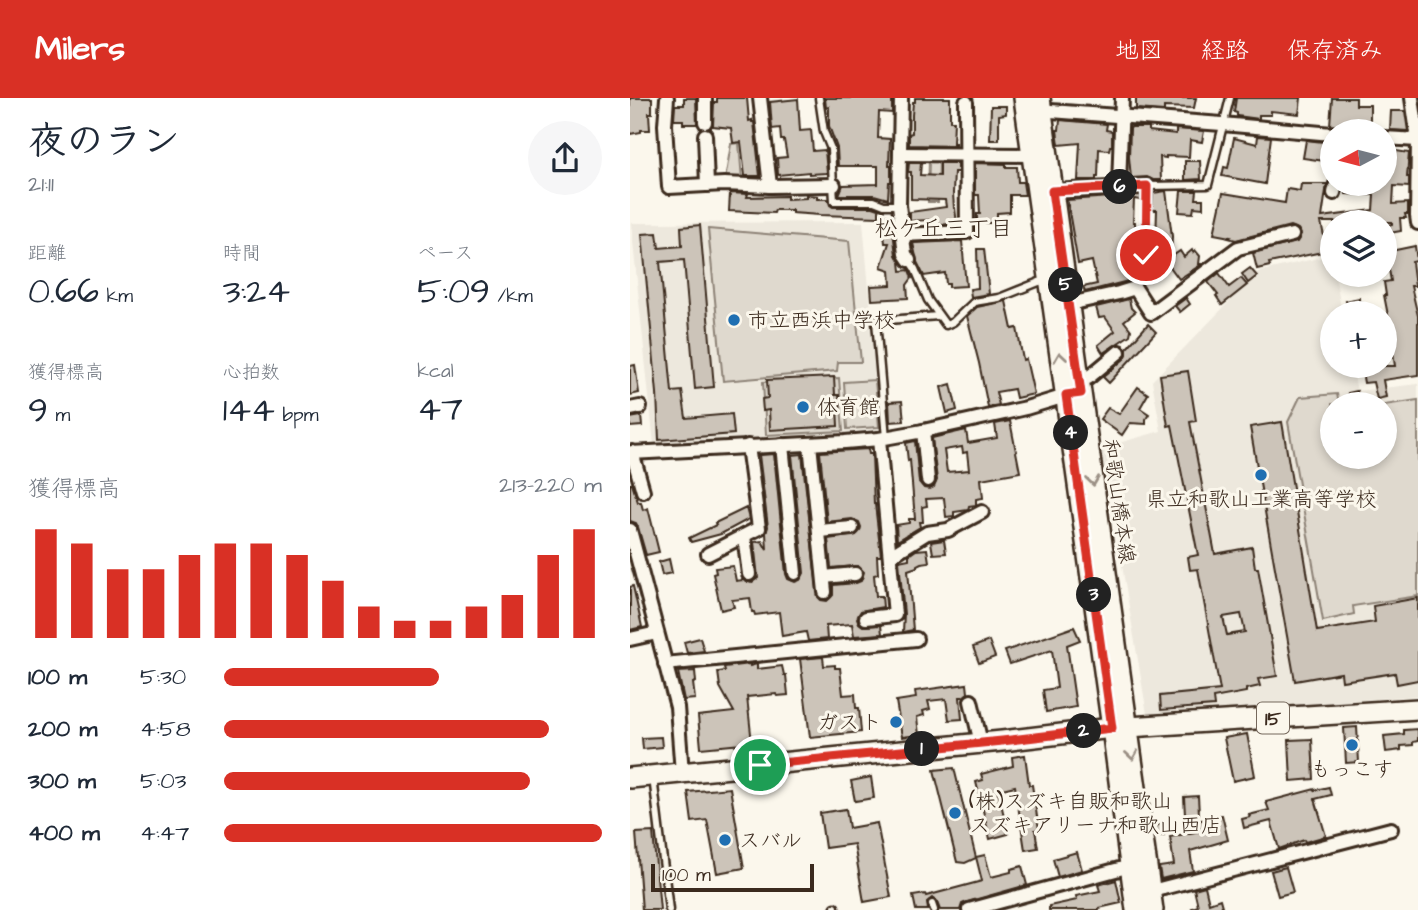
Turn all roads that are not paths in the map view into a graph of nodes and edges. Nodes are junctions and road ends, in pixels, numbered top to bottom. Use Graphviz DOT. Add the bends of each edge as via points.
graph roads {
  1 [pos="667,98"];
  2 [pos="705,98"];
  3 [pos="760,98"];
  4 [pos="819,98"];
  5 [pos="901,98"];
  6 [pos="1024,98"];
  7 [pos="1122,98"];
  8 [pos="1230,98"];
  9 [pos="1412,98"];
  10 [pos="966,102"];
  11 [pos="1041,105"];
  12 [pos="1121,117"];
  13 [pos="1222,124"];
  14 [pos="1320,133"];
  15 [pos="1397,139"];
  16 [pos="1418,140"];
  17 [pos="901,153"];
  18 [pos="968,154"];
  19 [pos="1031,155"];
  20 [pos="1418,180"];
  21 [pos="707,185"];
  22 [pos="834,185"];
  23 [pos="770,186"];
  24 [pos="1147,186"];
  25 [pos="1119,187"];
  26 [pos="1052,191"];
  27 [pos="899,205"];
  28 [pos="1418,223"];
  29 [pos="903,235"];
  30 [pos="1293,235"];
  31 [pos="1146,255"];
  32 [pos="909,260"];
  33 [pos="1048,280"];
  34 [pos="1069,304"];
  35 [pos="939,316"];
  36 [pos="1119,352"];
  37 [pos="1075,389"];
  38 [pos="923,431"];
  39 [pos="882,438"];
  40 [pos="750,444"];
  41 [pos="810,444"];
  42 [pos="782,445"];
  43 [pos="631,452"];
  44 [pos="928,480"];
  45 [pos="643,491"];
  46 [pos="982,512"];
  47 [pos="852,528"];
  48 [pos="630,530"];
  49 [pos="820,531"];
  50 [pos="744,536"];
  51 [pos="708,554"];
  52 [pos="890,556"];
  53 [pos="795,573"];
  54 [pos="750,574"];
  55 [pos="855,574"];
  56 [pos="824,577"];
  57 [pos="636,580"];
  58 [pos="825,592"];
  59 [pos="866,618"];
  60 [pos="657,633"];
  61 [pos="630,639"];
  62 [pos="916,639"];
  63 [pos="665,664"];
  64 [pos="971,701"];
  65 [pos="1418,709"];
  66 [pos="1120,728"];
  67 [pos="981,743"];
  68 [pos="682,773"];
  69 [pos="653,775"];
  70 [pos="630,778"];
  71 [pos="1391,829"];
  72 [pos="1138,865"];
  73 [pos="1143,901"];
  74 [pos="669,910"];
  75 [pos="969,910"];
  1 -- 21 [label="street" via="669,187"];
  2 -- 21 [label="street"];
  3 -- 23 [label="street"];
  4 -- 22 [label="lane"];
  5 -- 17 [label="street"];
  6 -- 19 [label="main road, 和歌山橋本線"];
  7 -- 12 [label="street"];
  8 -- 13 [label="lane"];
  9 -- 16 [label="street"];
  10 -- 18 [label="street"];
  11 -- 12 [label="street" via="1052,111"];
  11 -- 26 [label="main road, 和歌山橋本線"];
  12 -- 13 [label="street"];
  12 -- 25 [label="street"];
  13 -- 14 [label="street"];
  13 -- 24 [label="lane" via="1208,185"];
  15 -- 16 [label="street"];
  16 -- 20 [label="street"];
  17 -- 18 [label="street"];
  17 -- 27 [label="street"];
  18 -- 19 [label="street"];
  18 -- 29 [label="street" via="967,232"];
  19 -- 33 [label="main road, 和歌山橋本線"];
  20 -- 28 [label="street"];
  21 -- 23 [label="street"];
  22 -- 23 [label="street"];
  22 -- 27 [label="lane" via="834,201"];
  24 -- 25 [label="street"];
  24 -- 31 [label="lane"];
  25 -- 26 [label="street"];
  26 -- 34 [label="main road, 和歌山橋本線"];
  27 -- 29 [label="street"];
  29 -- 32 [label="street"];
  30 -- 34 [label="street" via="1238,248 1151,313 1135,288"];
  32 -- 35 [label="lane"];
  33 -- 35 [label="lane" via="974,302 946,325"];
  37 -- 33 [label="main road, 和歌山橋本線, one-way"];
  34 -- 37 [label="main road, 和歌山橋本線"];
  35 -- 39 [label="lane" via="876,321"];
  36 -- 37 [label="street"];
  37 -- 38 [label="street" via="1026,408"];
  37 -- 66 [label="main road, 和歌山橋本線"];
  38 -- 39 [label="street"];
  38 -- 44 [label="street"];
  39 -- 41 [label="street"];
  39 -- 52 [label="street"];
  40 -- 42 [label="street"];
  40 -- 43 [label="street"];
  40 -- 50 [label="street" via="759,528"];
  41 -- 42 [label="street"];
  41 -- 49 [label="street"];
  42 -- 53 [label="street"];
  43 -- 45 [label="street"];
  46 -- 52 [label="street" via="948,530 927,533"];
  47 -- 49 [label="street"];
  48 -- 57 [label="street"];
  49 -- 56 [label="street"];
  50 -- 51 [label="street"];
  50 -- 54 [label="street"];
  52 -- 59 [label="street" via="895,615"];
  55 -- 56 [label="street"];
  56 -- 58 [label="street"];
  57 -- 60 [label="street"];
  60 -- 61 [label="street"];
  60 -- 63 [label="street"];
  62 -- 63 [label="street"];
  63 -- 68 [label="street" via="677,707"];
  64 -- 67 [label="street"];
  65 -- 66 [label="main road, 15"];
  66 -- 67 [label="main road, 15"];
  66 -- 72 [label="main road, 和歌山橋本線"];
  67 -- 68 [label="main road, 15"];
  68 -- 69 [label="main road, 15"];
  69 -- 70 [label="main road, 15"];
  69 -- 74 [label="lane"];
  71 -- 73 [label="street"];
  72 -- 73 [label="main road, 和歌山橋本線"];
  72 -- 75 [label="street"];
}
